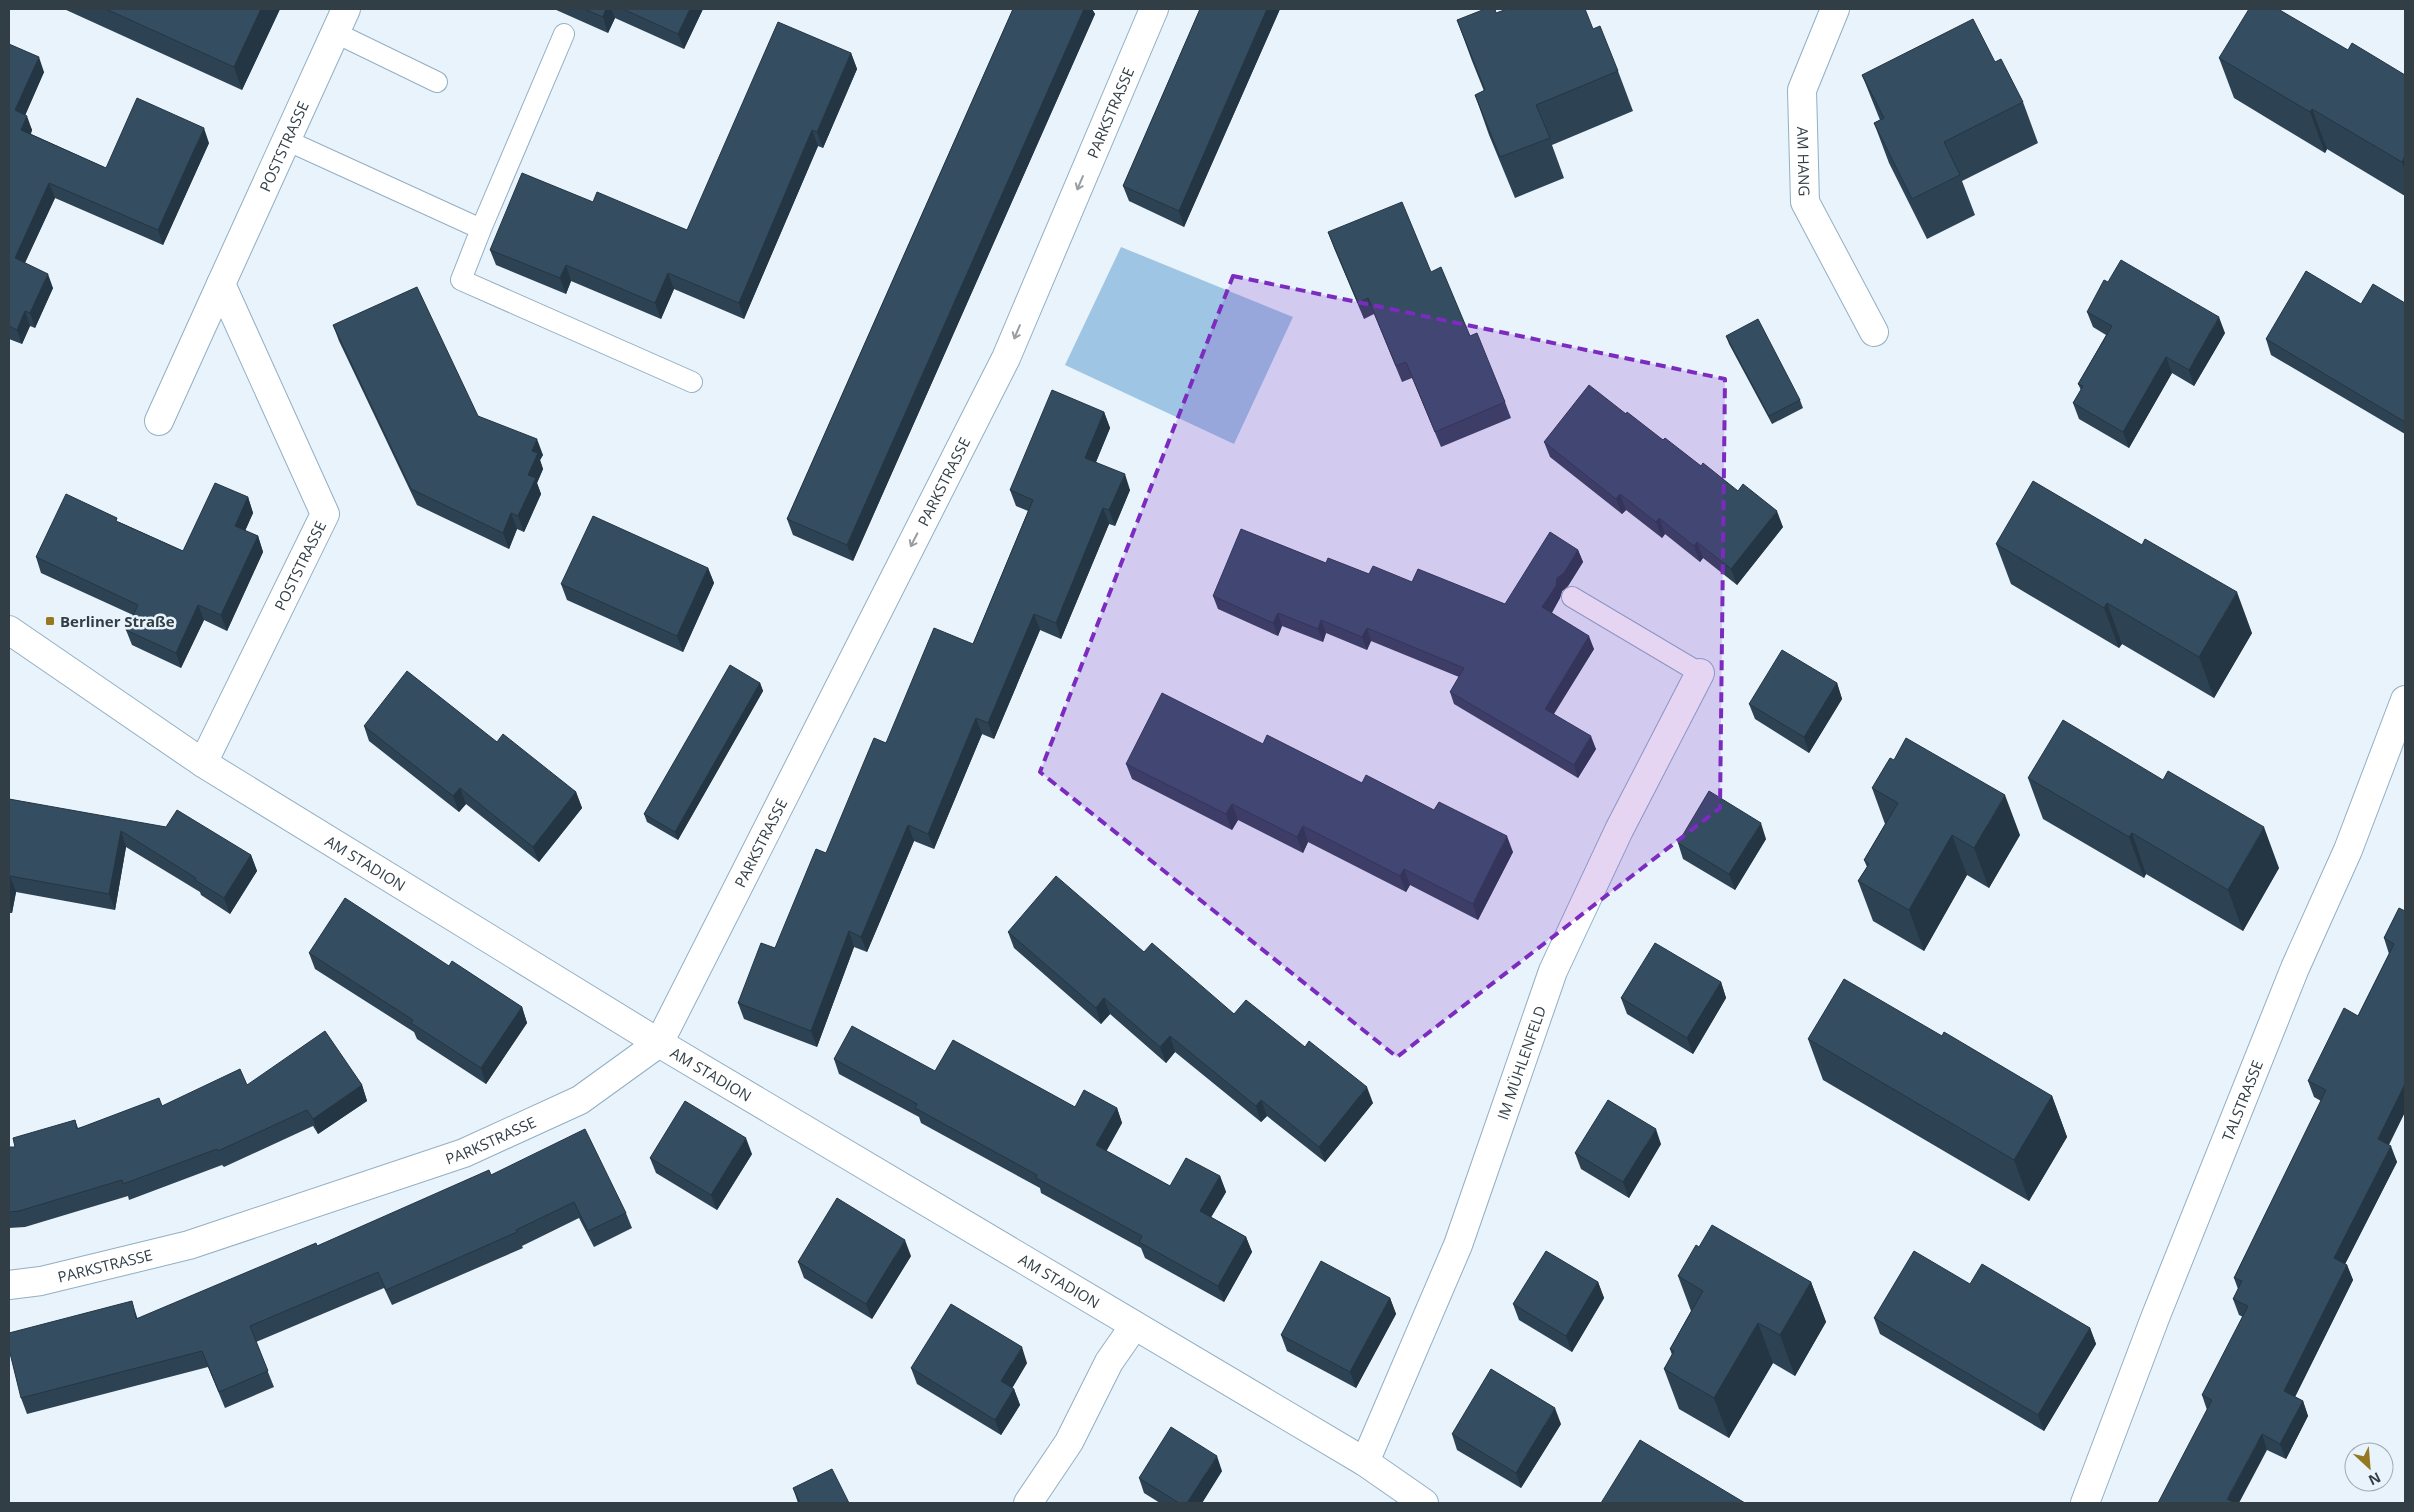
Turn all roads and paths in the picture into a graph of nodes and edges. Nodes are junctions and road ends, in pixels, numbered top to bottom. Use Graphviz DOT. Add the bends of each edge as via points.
graph roads {
  1 [pos="1154,9"];
  2 [pos="1835,9"];
  3 [pos="341,21"];
  4 [pos="564,34"];
  5 [pos="437,82"];
  6 [pos="286,140"];
  7 [pos="481,229"];
  8 [pos="221,284"];
  9 [pos="1874,332"];
  10 [pos="692,382"];
  11 [pos="159,421"];
  12 [pos="1572,596"];
  13 [pos="9,630"];
  14 [pos="1700,673"];
  15 [pos="2405,700"];
  16 [pos="203,763"];
  17 [pos="659,1042"];
  18 [pos="9,1285"];
  19 [pos="1134,1326"];
  20 [pos="1365,1462"];
  21 [pos="1028,1503"];
  22 [pos="1424,1503"];
  23 [pos="2085,1503"];
  1 -- 17 [label="street, PARKSTRASSE, one-way" via="1006,358"];
  2 -- 9 [label="street, AM HANG" via="1802,90 1805,202"];
  3 -- 5 [label="lane"];
  3 -- 6 [label="street, POSTSTRASSE"];
  4 -- 7 [label="lane"];
  6 -- 7 [label="lane"];
  6 -- 8 [label="street, POSTSTRASSE"];
  7 -- 10 [label="lane" via="461,280"];
  8 -- 11 [label="street, POSTSTRASSE"];
  8 -- 16 [label="street, POSTSTRASSE" via="325,514"];
  12 -- 14 [label="lane"];
  13 -- 16 [label="street, AM STADION"];
  14 -- 20 [label="street, IM MÜHLENFELD" via="1618,830 1553,971 1458,1245"];
  15 -- 23 [label="street, TALSTRASSE" via="2348,850 2295,968 2155,1318"];
  16 -- 17 [label="street, AM STADION"];
  17 -- 18 [label="street, PARKSTRASSE" via="580,1100 464,1153 189,1244"];
  17 -- 19 [label="street, AM STADION"];
  19 -- 20 [label="street, AM STADION"];
  19 -- 21 [label="street" via="1109,1362 1069,1442"];
  20 -- 22 [label="street, AM STADION"];
}
